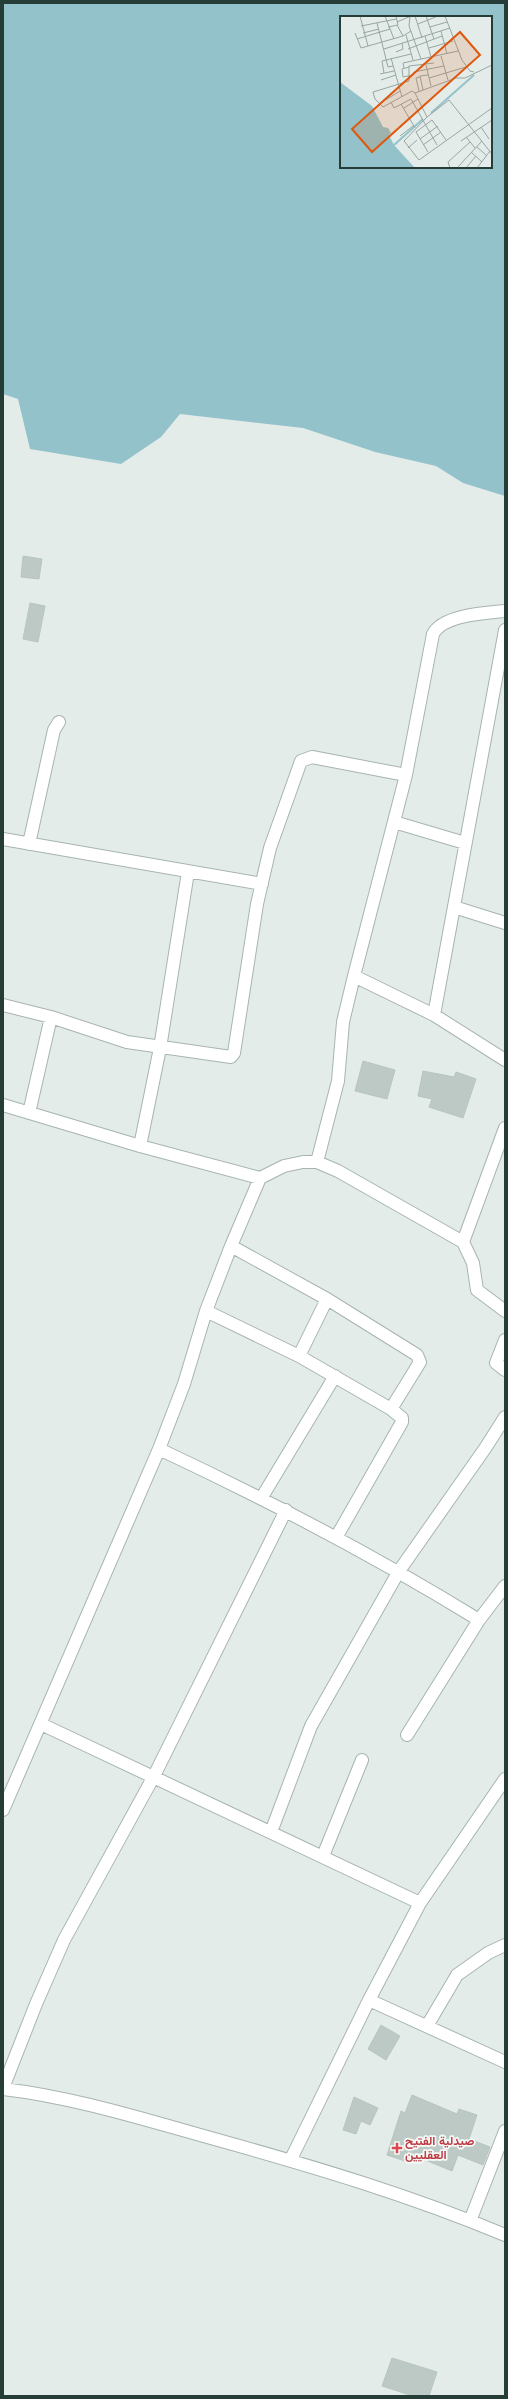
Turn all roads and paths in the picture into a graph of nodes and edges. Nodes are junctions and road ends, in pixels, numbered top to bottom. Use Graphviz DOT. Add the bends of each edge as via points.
graph roads {
  1 [pos="505,611"];
  2 [pos="505,630"];
  3 [pos="59,722"];
  4 [pos="406,775"];
  5 [pos="394,822"];
  6 [pos="3,839"];
  7 [pos="465,843"];
  8 [pos="29,844"];
  9 [pos="188,872"];
  10 [pos="262,884"];
  11 [pos="454,907"];
  12 [pos="505,923"];
  13 [pos="354,976"];
  14 [pos="3,1005"];
  15 [pos="434,1016"];
  16 [pos="51,1017"];
  17 [pos="160,1048"];
  18 [pos="505,1060"];
  19 [pos="3,1105"];
  20 [pos="29,1113"];
  21 [pos="505,1128"];
  22 [pos="140,1146"];
  23 [pos="317,1162"];
  24 [pos="260,1178"];
  25 [pos="463,1242"];
  26 [pos="231,1246"];
  27 [pos="327,1299"];
  28 [pos="206,1311"];
  29 [pos="505,1311"];
  30 [pos="505,1340"];
  31 [pos="298,1356"];
  32 [pos="505,1370"];
  33 [pos="335,1376"];
  34 [pos="391,1409"];
  35 [pos="505,1417"];
  36 [pos="159,1449"];
  37 [pos="262,1497"];
  38 [pos="286,1510"];
  39 [pos="337,1536"];
  40 [pos="399,1571"];
  41 [pos="505,1586"];
  42 [pos="479,1620"];
  43 [pos="41,1724"];
  44 [pos="407,1735"];
  45 [pos="362,1760"];
  46 [pos="154,1776"];
  47 [pos="505,1779"];
  48 [pos="3,1810"];
  49 [pos="271,1832"];
  50 [pos="323,1856"];
  51 [pos="420,1903"];
  52 [pos="505,1946"];
  53 [pos="369,2000"];
  54 [pos="427,2026"];
  55 [pos="505,2062"];
  56 [pos="3,2088"];
  57 [pos="505,2131"];
  58 [pos="291,2159"];
  59 [pos="470,2221"];
  60 [pos="505,2235"];
  1 -- 4 [label="street" via="448,621 436,629"];
  2 -- 7 [label="street"];
  3 -- 8 [label="street" via="54,730"];
  4 -- 5 [label="street"];
  4 -- 10 [label="street" via="312,757 301,761 270,848"];
  5 -- 7 [label="street"];
  5 -- 13 [label="street"];
  6 -- 8 [label="street"];
  7 -- 11 [label="street"];
  8 -- 9 [label="street"];
  9 -- 10 [label="street"];
  9 -- 17 [label="street"];
  10 -- 17 [label="street" via="251,934 233,1055 228,1058"];
  11 -- 12 [label="street"];
  11 -- 15 [label="street"];
  13 -- 15 [label="street"];
  13 -- 23 [label="street" via="343,1022 338,1081"];
  14 -- 16 [label="street"];
  15 -- 18 [label="street"];
  16 -- 17 [label="street" via="127,1042"];
  16 -- 20 [label="street"];
  17 -- 22 [label="street"];
  19 -- 20 [label="street"];
  20 -- 22 [label="street"];
  21 -- 25 [label="street"];
  22 -- 24 [label="street"];
  23 -- 24 [label="street" via="284,1166"];
  23 -- 25 [label="street" via="338,1171"];
  24 -- 26 [label="street"];
  25 -- 29 [label="street" via="473,1263 477,1290"];
  26 -- 27 [label="street"];
  26 -- 28 [label="street"];
  27 -- 31 [label="street"];
  27 -- 34 [label="street" via="419,1358 420,1362"];
  28 -- 31 [label="street"];
  28 -- 36 [label="street" via="184,1384"];
  30 -- 32 [label="street" via="496,1363"];
  31 -- 33 [label="street"];
  33 -- 34 [label="street"];
  33 -- 37 [label="street"];
  34 -- 39 [label="street" via="400,1415 402,1422"];
  35 -- 40 [label="street"];
  36 -- 37 [label="street"];
  36 -- 43 [label="street"];
  37 -- 38 [label="street"];
  38 -- 39 [label="street"];
  38 -- 46 [label="street"];
  39 -- 40 [label="street"];
  40 -- 42 [label="street"];
  40 -- 49 [label="street" via="311,1726"];
  41 -- 42 [label="street"];
  42 -- 44 [label="street"];
  43 -- 46 [label="street"];
  43 -- 48 [label="street"];
  45 -- 50 [label="street"];
  46 -- 49 [label="street"];
  46 -- 56 [label="street" via="64,1940"];
  47 -- 51 [label="street"];
  49 -- 50 [label="street"];
  50 -- 51 [label="street"];
  51 -- 53 [label="street"];
  52 -- 54 [label="street" via="488,1952 456,1975"];
  53 -- 54 [label="street"];
  53 -- 58 [label="street"];
  54 -- 55 [label="street"];
  56 -- 58 [label="street" via="33,2092 133,2116"];
  57 -- 59 [label="street"];
  58 -- 59 [label="street"];
  59 -- 60 [label="street"];
}
